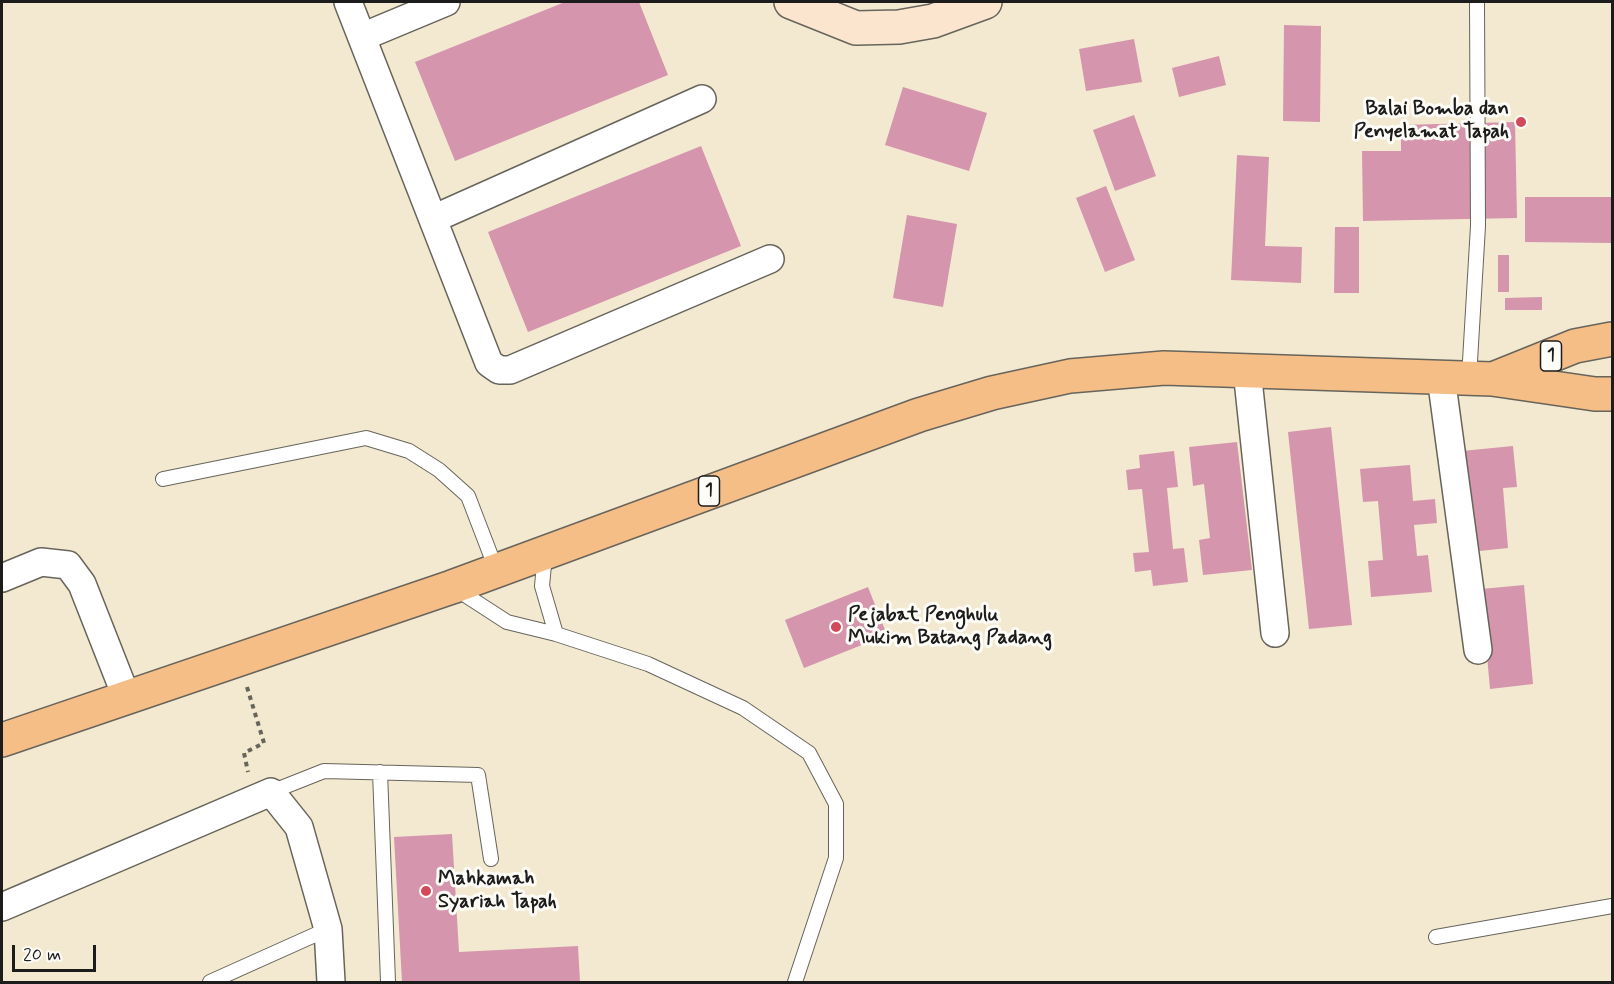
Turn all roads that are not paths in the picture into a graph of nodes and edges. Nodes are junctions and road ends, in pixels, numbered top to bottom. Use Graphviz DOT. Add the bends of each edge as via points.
graph roads {
  1 [pos="348,2"];
  2 [pos="446,2"];
  3 [pos="791,2"];
  4 [pos="986,2"];
  5 [pos="1477,2"];
  6 [pos="362,37"];
  7 [pos="702,99"];
  8 [pos="433,219"];
  9 [pos="770,259"];
  10 [pos="1612,339"];
  11 [pos="1247,370"];
  12 [pos="1467,378"];
  13 [pos="1612,394"];
  14 [pos="163,479"];
  15 [pos="545,551"];
  16 [pos="496,569"];
  17 [pos="2,578"];
  18 [pos="452,587"];
  19 [pos="1275,633"];
  20 [pos="556,634"];
  21 [pos="1479,650"];
  22 [pos="126,696"];
  23 [pos="2,740"];
  24 [pos="380,772"];
  25 [pos="262,796"];
  26 [pos="491,859"];
  27 [pos="1612,906"];
  28 [pos="2,907"];
  29 [pos="328,929"];
  30 [pos="1436,937"];
  31 [pos="210,982"];
  32 [pos="331,982"];
  33 [pos="388,982"];
  34 [pos="795,982"];
  1 -- 6 [label="street"];
  2 -- 6 [label="street"];
  3 -- 4 [label="main road" via="856,28 933,21"];
  5 -- 12 [label="lane" via="1478,226"];
  6 -- 8 [label="street"];
  7 -- 8 [label="street"];
  8 -- 9 [label="street" via="489,363 499,370 510,370"];
  10 -- 12 [label="highway, 1"];
  11 -- 12 [label="highway, 1"];
  11 -- 15 [label="highway, 1" via="1164,368 1070,376 992,393 919,415"];
  11 -- 19 [label="street"];
  12 -- 13 [label="highway, 1"];
  12 -- 21 [label="street"];
  14 -- 16 [label="lane" via="366,438 410,451 468,496"];
  15 -- 16 [label="highway, 1"];
  15 -- 20 [label="lane" via="542,586"];
  16 -- 18 [label="highway, 1"];
  17 -- 22 [label="street" via="41,562 68,565 82,584"];
  18 -- 20 [label="lane" via="507,622"];
  18 -- 22 [label="highway, 1"];
  20 -- 34 [label="lane" via="648,664 722,698 809,753 836,804 836,858"];
  22 -- 23 [label="highway, 1"];
  24 -- 25 [label="lane" via="324,771"];
  24 -- 26 [label="lane" via="478,775"];
  24 -- 33 [label="lane"];
  25 -- 28 [label="street"];
  25 -- 29 [label="street" via="299,827"];
  27 -- 30 [label="lane"];
  29 -- 31 [label="lane"];
  29 -- 32 [label="street"];
}
